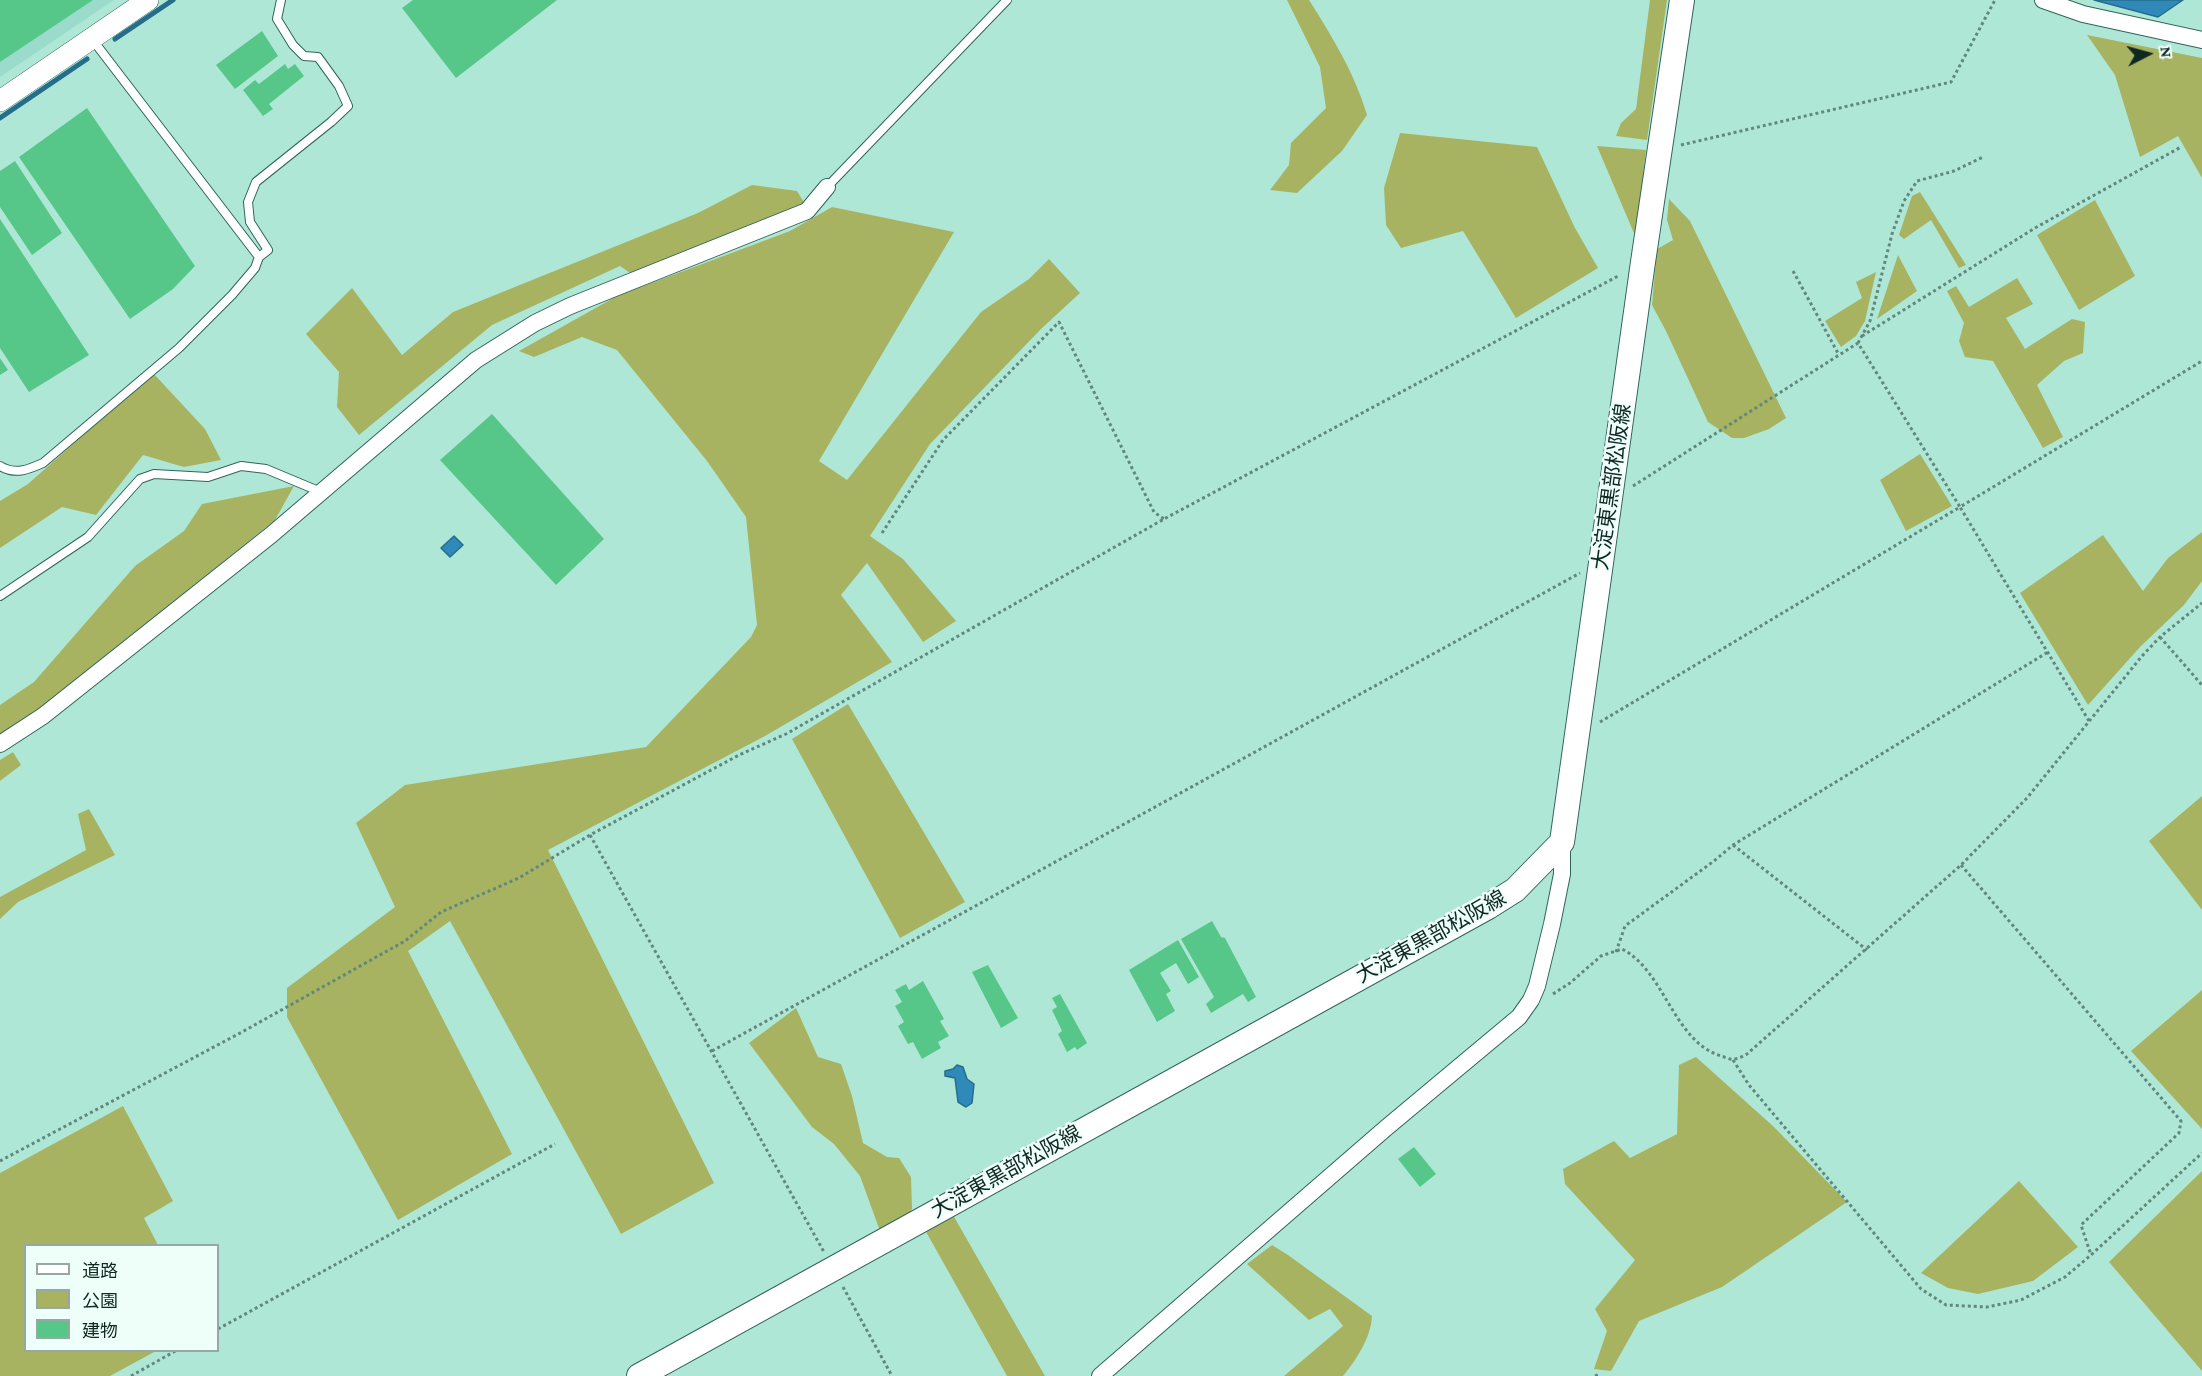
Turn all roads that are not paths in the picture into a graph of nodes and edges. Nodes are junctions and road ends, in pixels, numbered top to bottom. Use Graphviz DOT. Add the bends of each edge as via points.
graph roads {
  1 [pos="148,0"];
  2 [pos="281,0"];
  3 [pos="1006,0"];
  4 [pos="1682,0"];
  5 [pos="2043,0"];
  6 [pos="91,39"];
  7 [pos="2202,40"];
  8 [pos="0,101"];
  9 [pos="827,187"];
  10 [pos="259,257"];
  11 [pos="0,466"];
  12 [pos="321,492"];
  13 [pos="0,596"];
  14 [pos="0,744"];
  15 [pos="1562,843"];
  16 [pos="639,1376"];
  17 [pos="1100,1376"];
  1 -- 6 [label="street"];
  2 -- 10 [label="lane" via="277,19 293,45 304,56 318,57 348,106 256,182 248,202 250,222 268,250"];
  3 -- 9 [label="lane"];
  4 -- 15 [label="main road, 大淀東黒部松阪線"];
  5 -- 7 [label="street" via="2083,14"];
  6 -- 8 [label="street"];
  6 -- 10 [label="lane"];
  9 -- 12 [label="street" via="807,211 570,306 508,339 476,360"];
  10 -- 11 [label="lane" via="255,268 232,295 179,348 43,463 24,472"];
  12 -- 13 [label="lane" via="267,469 241,465 208,477 154,474 140,479 88,537"];
  12 -- 14 [label="street" via="43,716"];
  15 -- 16 [label="main road, 大淀東黒部松阪線" via="1515,890 1488,907"];
  15 -- 17 [label="street" via="1562,874 1537,986 1519,1017"];
}
